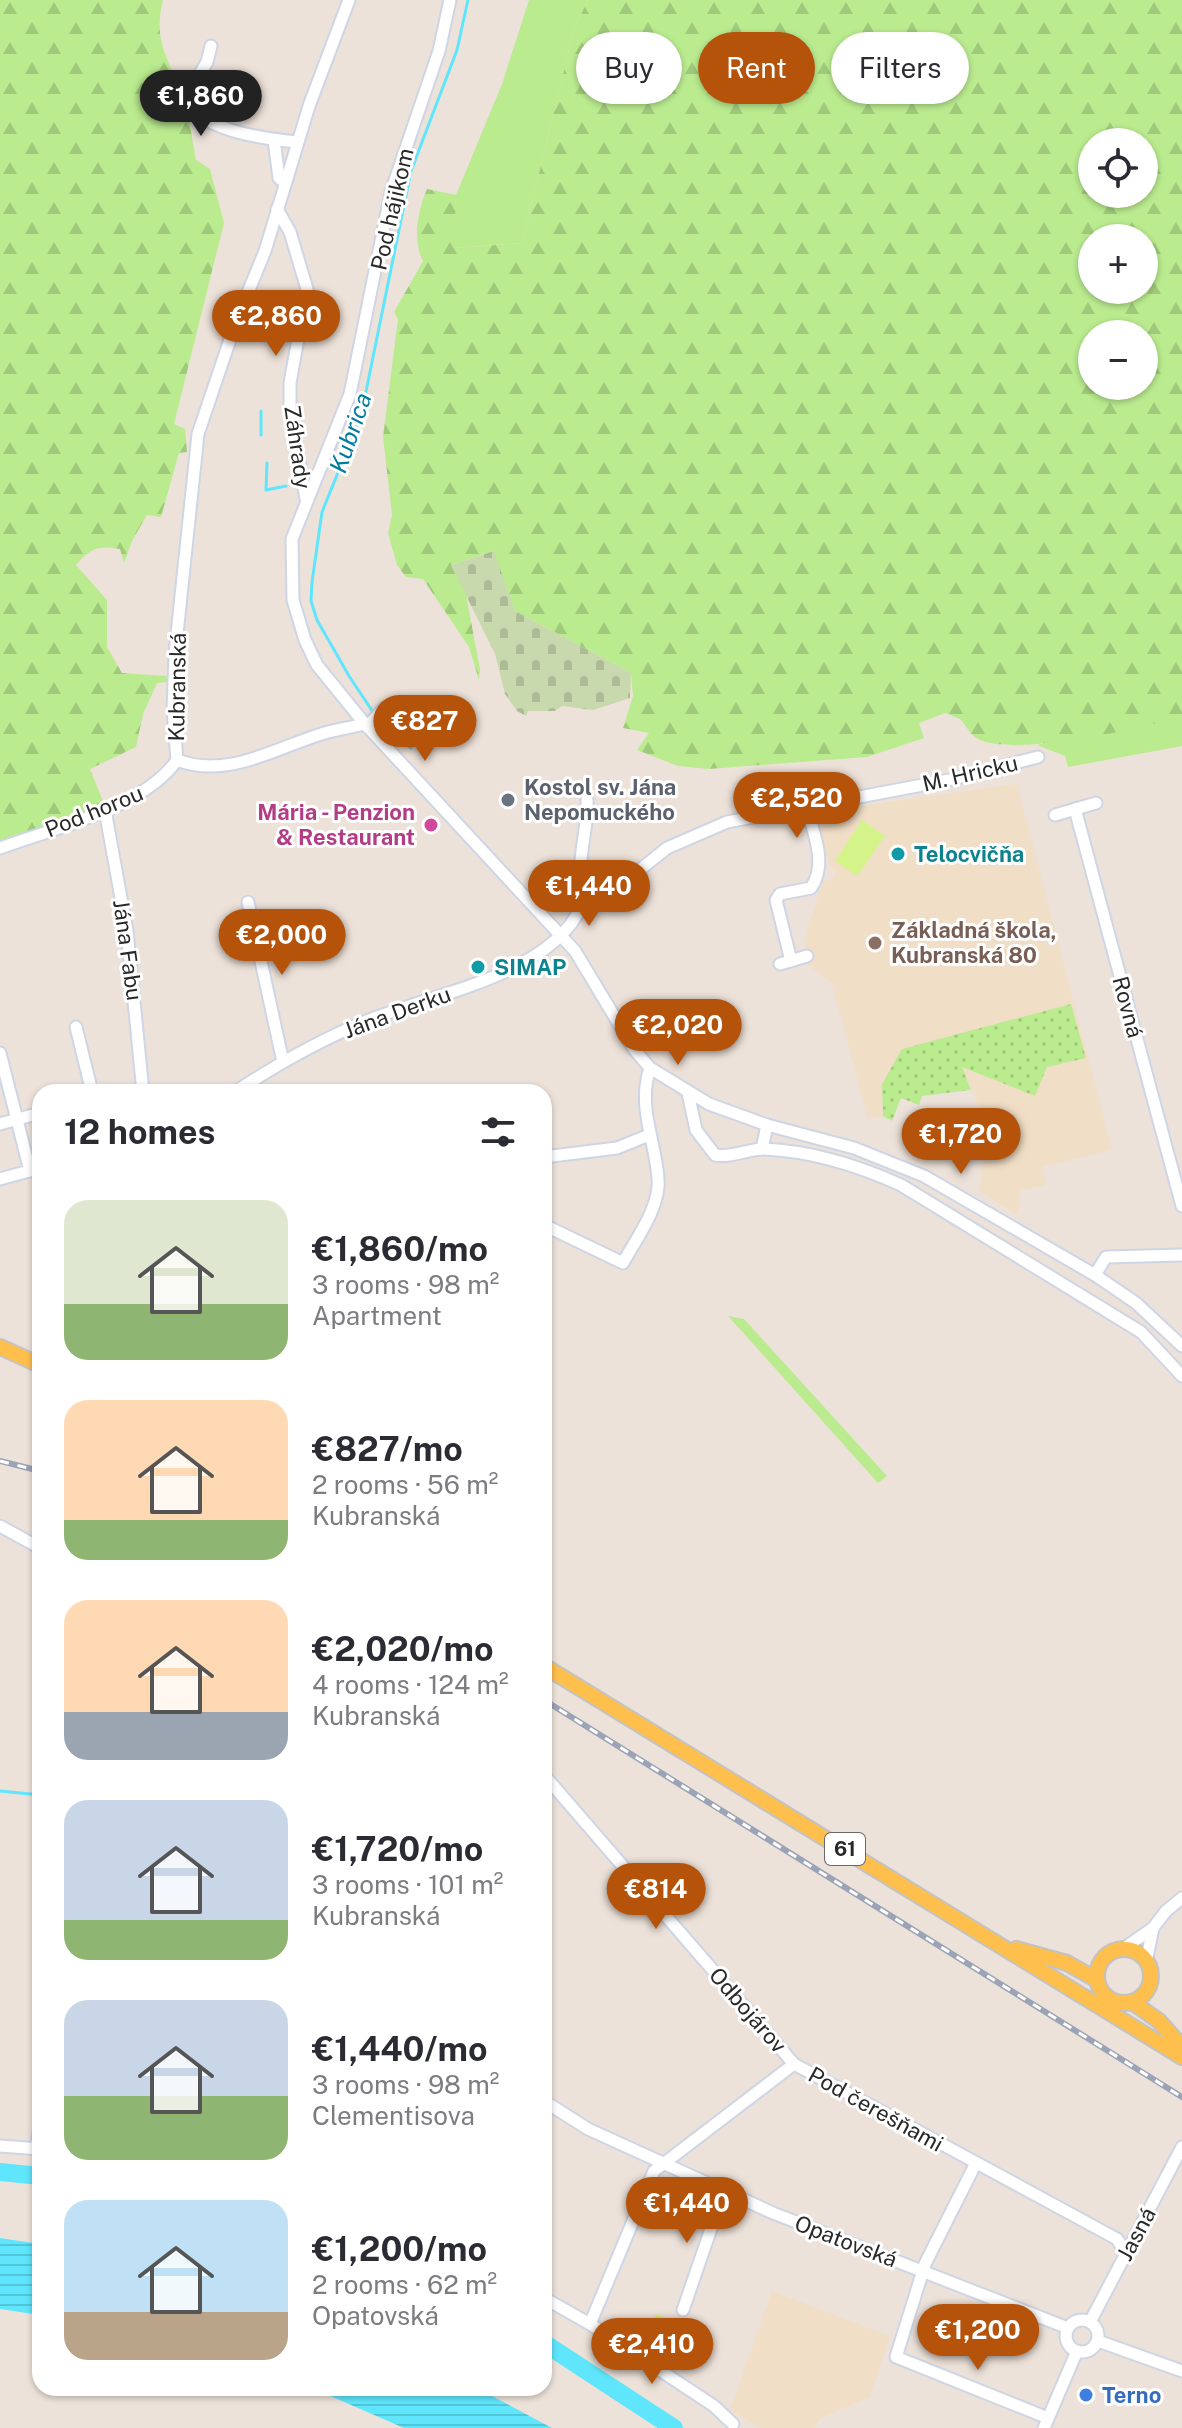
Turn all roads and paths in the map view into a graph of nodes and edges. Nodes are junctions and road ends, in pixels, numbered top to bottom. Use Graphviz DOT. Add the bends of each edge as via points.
graph roads {
  1 [pos="349,0"];
  2 [pos="450,0"];
  3 [pos="211,46"];
  4 [pos="274,140"];
  5 [pos="297,142"];
  6 [pos="284,182"];
  7 [pos="277,209"];
  8 [pos="306,501"];
  9 [pos="373,720"];
  10 [pos="1038,757"];
  11 [pos="177,760"];
  12 [pos="587,800"];
  13 [pos="1096,803"];
  14 [pos="807,807"];
  15 [pos="1075,809"];
  16 [pos="105,810"];
  17 [pos="1055,815"];
  18 [pos="0,848"];
  19 [pos="585,896"];
  20 [pos="248,902"];
  21 [pos="561,936"];
  22 [pos="807,956"];
  23 [pos="76,1027"];
  24 [pos="0,1053"];
  25 [pos="283,1062"];
  26 [pos="650,1068"];
  27 [pos="90,1084"];
  28 [pos="142,1084"];
  29 [pos="248,1084"];
  30 [pos="688,1093"];
  31 [pos="32,1115"];
  32 [pos="19,1119"];
  33 [pos="0,1124"];
  34 [pos="767,1125"];
  35 [pos="649,1135"];
  36 [pos="824,1140"];
  37 [pos="762,1149"];
  38 [pos="552,1156"];
  39 [pos="819,1158"];
  40 [pos="32,1160"];
  41 [pos="910,1169"];
  42 [pos="32,1171"];
  43 [pos="0,1179"];
  44 [pos="901,1185"];
  45 [pos="1182,1206"];
  46 [pos="995,1215"];
  47 [pos="552,1229"];
  48 [pos="984,1235"];
  49 [pos="1182,1255"];
  50 [pos="1074,1263"];
  51 [pos="1095,1275"];
  52 [pos="1062,1281"];
  53 [pos="1153,1317"];
  54 [pos="1141,1332"];
  55 [pos="1182,1346"];
  56 [pos="0,1347"];
  57 [pos="32,1361"];
  58 [pos="1182,1376"];
  59 [pos="0,1526"];
  60 [pos="32,1544"];
  61 [pos="552,1671"];
  62 [pos="552,1784"];
  63 [pos="1182,1898"];
  64 [pos="1153,1928"];
  65 [pos="990,1937"];
  66 [pos="1123,1949"];
  67 [pos="1103,1959"];
  68 [pos="1146,1962"];
  69 [pos="1067,1963"];
  70 [pos="1097,1980"];
  71 [pos="1148,1989"];
  72 [pos="1132,2002"];
  73 [pos="1159,2021"];
  74 [pos="1182,2047"];
  75 [pos="1182,2057"];
  76 [pos="794,2064"];
  77 [pos="552,2106"];
  78 [pos="0,2146"];
  79 [pos="1182,2147"];
  80 [pos="32,2148"];
  81 [pos="976,2163"];
  82 [pos="665,2165"];
  83 [pos="724,2191"];
  84 [pos="1126,2253"];
  85 [pos="923,2270"];
  86 [pos="552,2303"];
  87 [pos="683,2310"];
  88 [pos="1090,2322"];
  89 [pos="590,2324"];
  90 [pos="1068,2328"];
  91 [pos="1098,2341"];
  92 [pos="1077,2351"];
  93 [pos="1182,2371"];
  94 [pos="1046,2423"];
  95 [pos="733,2424"];
  1 -- 5 [label="street, Kubranská"];
  2 -- 8 [label="street, Pod hájikom" via="439,51 391,192 359,362"];
  3 -- 4 [label="street" via="188,94 191,107 206,121"];
  4 -- 5 [label="street"];
  4 -- 6 [label="street"];
  5 -- 6 [label="street, Kubranská"];
  6 -- 7 [label="street, Kubranská"];
  7 -- 8 [label="street, Záhrady" via="290,232 307,289 290,409"];
  7 -- 11 [label="street, Kubranská" via="198,434 175,653"];
  8 -- 9 [label="street, Pod hájikom" via="290,555 299,620 317,665"];
  9 -- 11 [label="street, Kubranská" via="220,767"];
  9 -- 21 [label="street"];
  10 -- 14 [label="street, M. Hricku"];
  11 -- 16 [label="street, Pod horou" via="150,789"];
  12 -- 19 [label="street"];
  13 -- 15 [label="street"];
  14 -- 19 [label="street, M. Hricku" via="704,830 667,848 626,881"];
  14 -- 22 [label="street" via="821,864 816,881 811,888 780,894 776,900 786,963"];
  15 -- 17 [label="street"];
  15 -- 45 [label="street, Rovná"];
  16 -- 18 [label="street, Pod horou"];
  16 -- 28 [label="street, Jána Fabu" via="127,931"];
  19 -- 21 [label="street"];
  20 -- 25 [label="street"];
  21 -- 25 [label="street, Jána Derku" via="541,953 428,1002 369,1020"];
  21 -- 26 [label="street"];
  23 -- 27 [label="street"];
  24 -- 32 [label="street"];
  25 -- 29 [label="street, Jána Derku"];
  26 -- 30 [label="street"];
  26 -- 35 [label="street" via="644,1089"];
  30 -- 34 [label="street"];
  30 -- 37 [label="street" via="696,1130 710,1152 721,1157"];
  31 -- 32 [label="street"];
  32 -- 33 [label="street"];
  32 -- 40 [label="street"];
  34 -- 36 [label="street"];
  34 -- 37 [label="street"];
  35 -- 38 [label="street" via="617,1148"];
  35 -- 47 [label="street" via="659,1180 653,1206 623,1263"];
  36 -- 39 [label="street"];
  36 -- 41 [label="street"];
  37 -- 39 [label="street"];
  39 -- 44 [label="street"];
  41 -- 44 [label="street"];
  41 -- 46 [label="street"];
  42 -- 43 [label="street"];
  44 -- 48 [label="street"];
  46 -- 48 [label="street"];
  46 -- 50 [label="street"];
  48 -- 52 [label="street"];
  49 -- 51 [label="street" via="1106,1257"];
  50 -- 51 [label="street"];
  50 -- 52 [label="street"];
  51 -- 53 [label="street"];
  52 -- 54 [label="street"];
  53 -- 54 [label="street"];
  53 -- 55 [label="street"];
  54 -- 58 [label="street"];
  56 -- 57 [label="main road"];
  59 -- 60 [label="street"];
  61 -- 65 [label="main road, 61"];
  62 -- 76 [label="street, Odbojárov"];
  63 -- 64 [label="street"];
  64 -- 66 [label="street"];
  64 -- 68 [label="street"];
  65 -- 69 [label="main road, 61"];
  65 -- 75 [label="main road, 61"];
  66 -- 67 [label="main road, 61"];
  66 -- 68 [label="main road" via="1137,1952"];
  67 -- 69 [label="main road, 61"];
  67 -- 70 [label="main road"];
  68 -- 71 [label="main road, 61"];
  69 -- 70 [label="main road, 61"];
  70 -- 72 [label="main road, 61" via="1109,1999"];
  71 -- 72 [label="main road"];
  71 -- 73 [label="main road, 61"];
  72 -- 73 [label="main road, 61"];
  73 -- 74 [label="main road, 61"];
  76 -- 81 [label="street, Pod čerešňami"];
  76 -- 82 [label="street, Pod čerešňami"];
  77 -- 82 [label="street, Opatovská"];
  78 -- 80 [label="street"];
  79 -- 84 [label="street, Jasná"];
  81 -- 84 [label="street, Pod čerešňami" via="1117,2239"];
  81 -- 85 [label="street"];
  82 -- 83 [label="street, Opatovská"];
  82 -- 89 [label="street, Pod čerešňami" via="654,2171"];
  83 -- 85 [label="street, Opatovská"];
  83 -- 87 [label="street"];
  84 -- 88 [label="street, Jasná"];
  85 -- 90 [label="street, Opatovská"];
  85 -- 94 [label="street" via="896,2357"];
  86 -- 89 [label="street"];
  88 -- 90 [label="street" via="1080,2320"];
  88 -- 91 [label="street"];
  89 -- 95 [label="street"];
  90 -- 92 [label="street" via="1067,2342"];
  91 -- 92 [label="street" via="1087,2352"];
  91 -- 93 [label="street"];
  92 -- 94 [label="street"];
}
